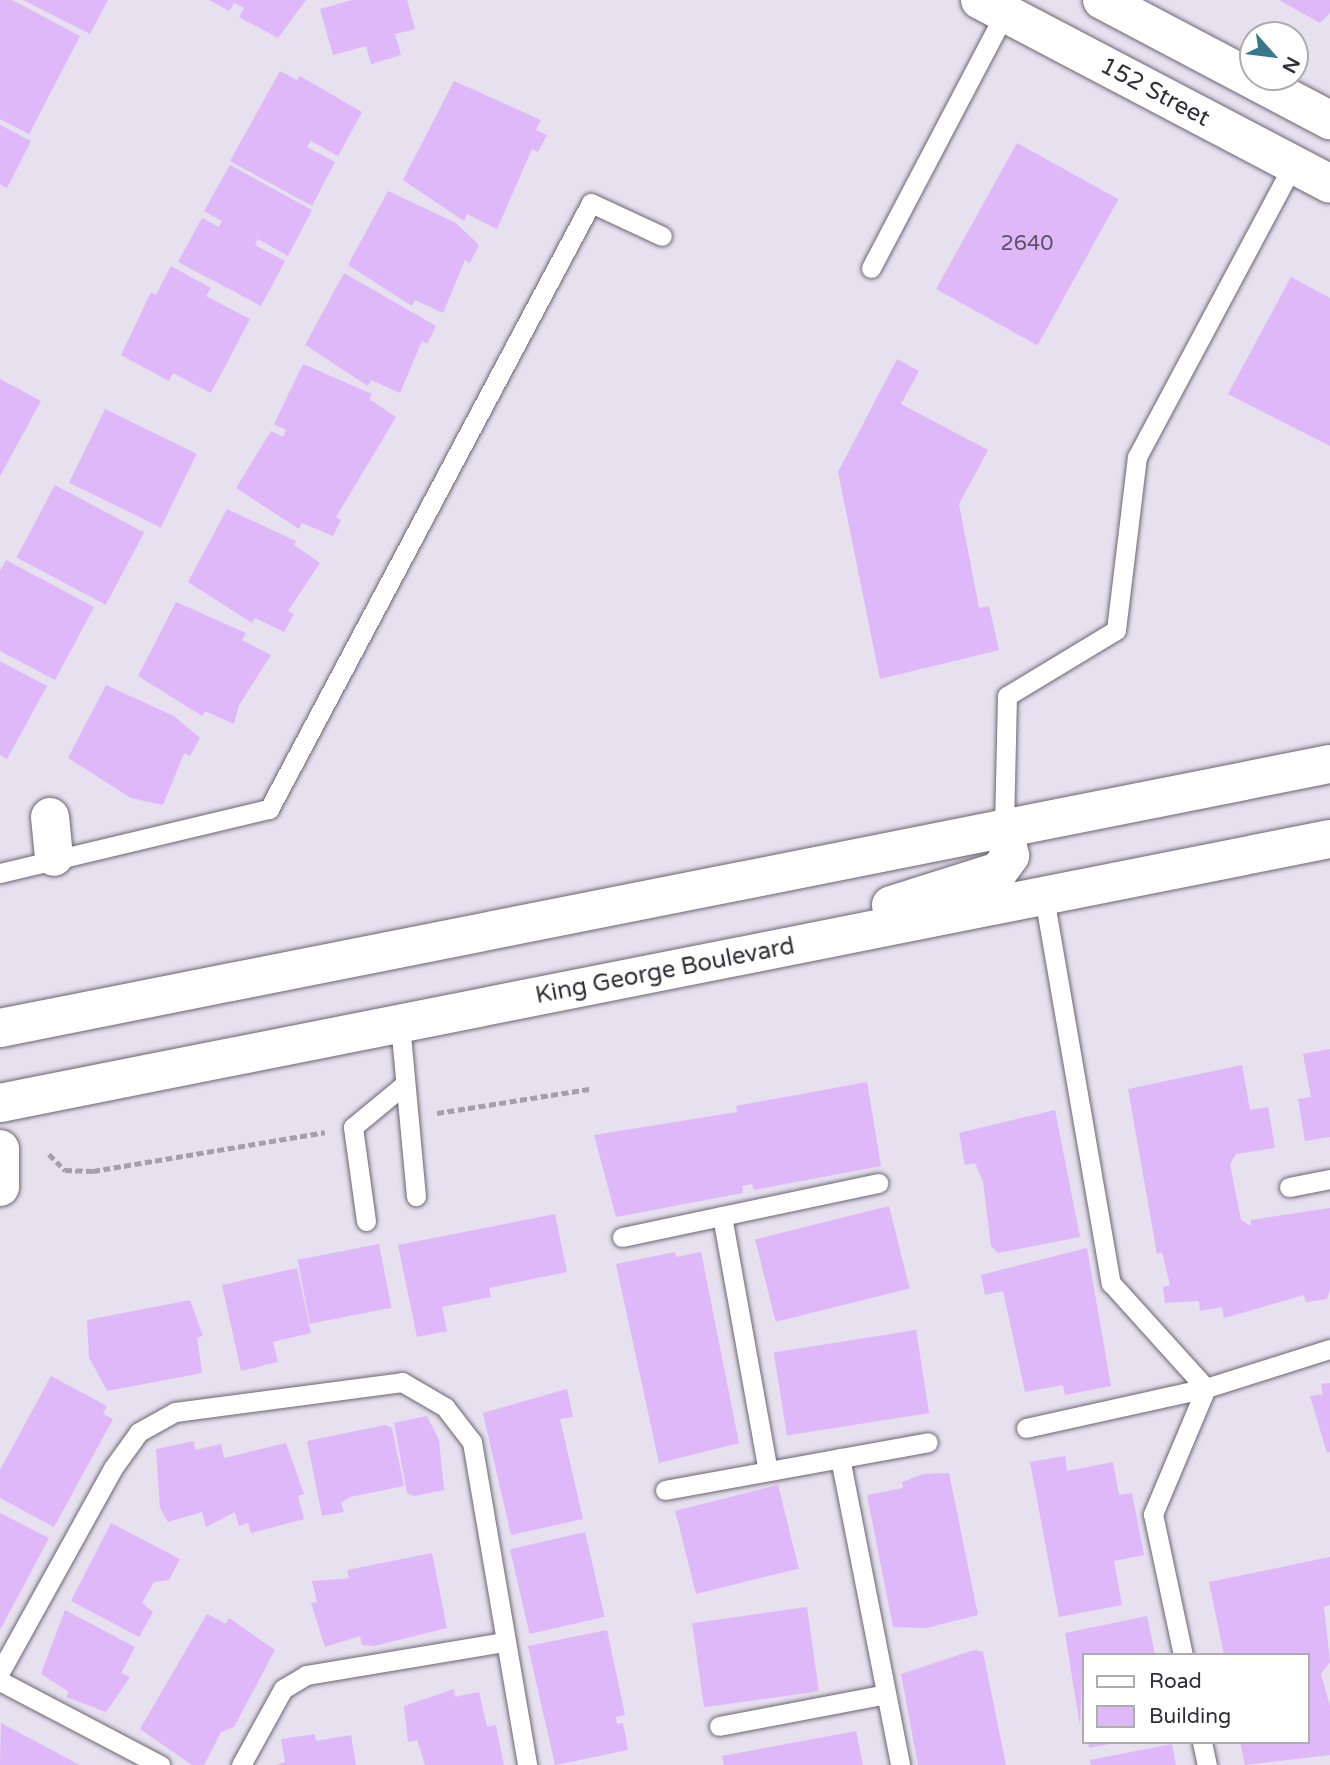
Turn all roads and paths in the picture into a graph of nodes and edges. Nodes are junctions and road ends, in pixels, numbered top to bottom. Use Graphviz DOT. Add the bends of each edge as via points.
graph roads {
  1 [pos="1102,0"];
  2 [pos="993,6"];
  3 [pos="1330,120"];
  4 [pos="1293,165"];
  5 [pos="1330,184"];
  6 [pos="662,236"];
  7 [pos="871,268"];
  8 [pos="1330,764"];
  9 [pos="50,817"];
  10 [pos="1004,828"];
  11 [pos="1330,839"];
  12 [pos="54,857"];
  13 [pos="0,873"];
  14 [pos="1044,897"];
  15 [pos="705,962"];
  16 [pos="400,1024"];
  17 [pos="0,1028"];
  18 [pos="405,1084"];
  19 [pos="589,1089"];
  20 [pos="0,1103"];
  21 [pos="408,1118"];
  22 [pos="354,1127"];
  23 [pos="0,1150"];
  24 [pos="49,1154"];
  25 [pos="1330,1179"];
  26 [pos="878,1183"];
  27 [pos="0,1187"];
  28 [pos="1289,1187"];
  29 [pos="416,1196"];
  30 [pos="722,1216"];
  31 [pos="366,1221"];
  32 [pos="622,1237"];
  33 [pos="1330,1349"];
  34 [pos="1206,1388"];
  35 [pos="1026,1428"];
  36 [pos="929,1442"];
  37 [pos="841,1458"];
  38 [pos="768,1471"];
  39 [pos="665,1490"];
  40 [pos="504,1642"];
  41 [pos="1183,1653"];
  42 [pos="0,1672"];
  43 [pos="0,1682"];
  44 [pos="886,1694"];
  45 [pos="719,1726"];
  46 [pos="1202,1744"];
  47 [pos="160,1765"];
  48 [pos="241,1765"];
  49 [pos="527,1765"];
  50 [pos="900,1765"];
  51 [pos="1207,1765"];
  1 -- 3 [label="main road"];
  2 -- 4 [label="main road, 152 Street"];
  2 -- 7 [label="lane"];
  4 -- 5 [label="main road, 152 Street"];
  4 -- 10 [label="lane" via="1137,457 1116,630 1007,696"];
  6 -- 12 [label="lane" via="591,203 269,809"];
  8 -- 10 [label="main road"];
  9 -- 12 [label="main road"];
  10 -- 15 [label="main road" via="1010,856 999,871"];
  10 -- 17 [label="main road"];
  11 -- 14 [label="main road, King George Boulevard"];
  12 -- 13 [label="lane"];
  14 -- 15 [label="main road, King George Boulevard"];
  14 -- 34 [label="lane" via="1111,1283"];
  15 -- 16 [label="main road, King George Boulevard"];
  16 -- 18 [label="lane"];
  16 -- 20 [label="main road, King George Boulevard"];
  18 -- 21 [label="lane"];
  18 -- 22 [label="lane"];
  19 -- 21 [label="path"];
  21 -- 29 [label="lane"];
  22 -- 24 [label="path" via="93,1171 65,1170"];
  22 -- 31 [label="lane"];
  23 -- 27 [label="main road"];
  25 -- 28 [label="lane"];
  26 -- 30 [label="lane"];
  30 -- 32 [label="lane"];
  30 -- 38 [label="lane"];
  33 -- 34 [label="lane"];
  34 -- 35 [label="lane"];
  34 -- 41 [label="lane" via="1153,1514"];
  36 -- 37 [label="lane"];
  37 -- 38 [label="lane"];
  37 -- 44 [label="lane"];
  38 -- 39 [label="lane"];
  40 -- 42 [label="lane" via="472,1442 445,1407 402,1382 175,1412 139,1432"];
  40 -- 48 [label="lane" via="306,1675 283,1689"];
  40 -- 49 [label="lane"];
  43 -- 47 [label="lane"];
  44 -- 45 [label="lane"];
  44 -- 50 [label="lane"];
  46 -- 51 [label="lane"];
}
